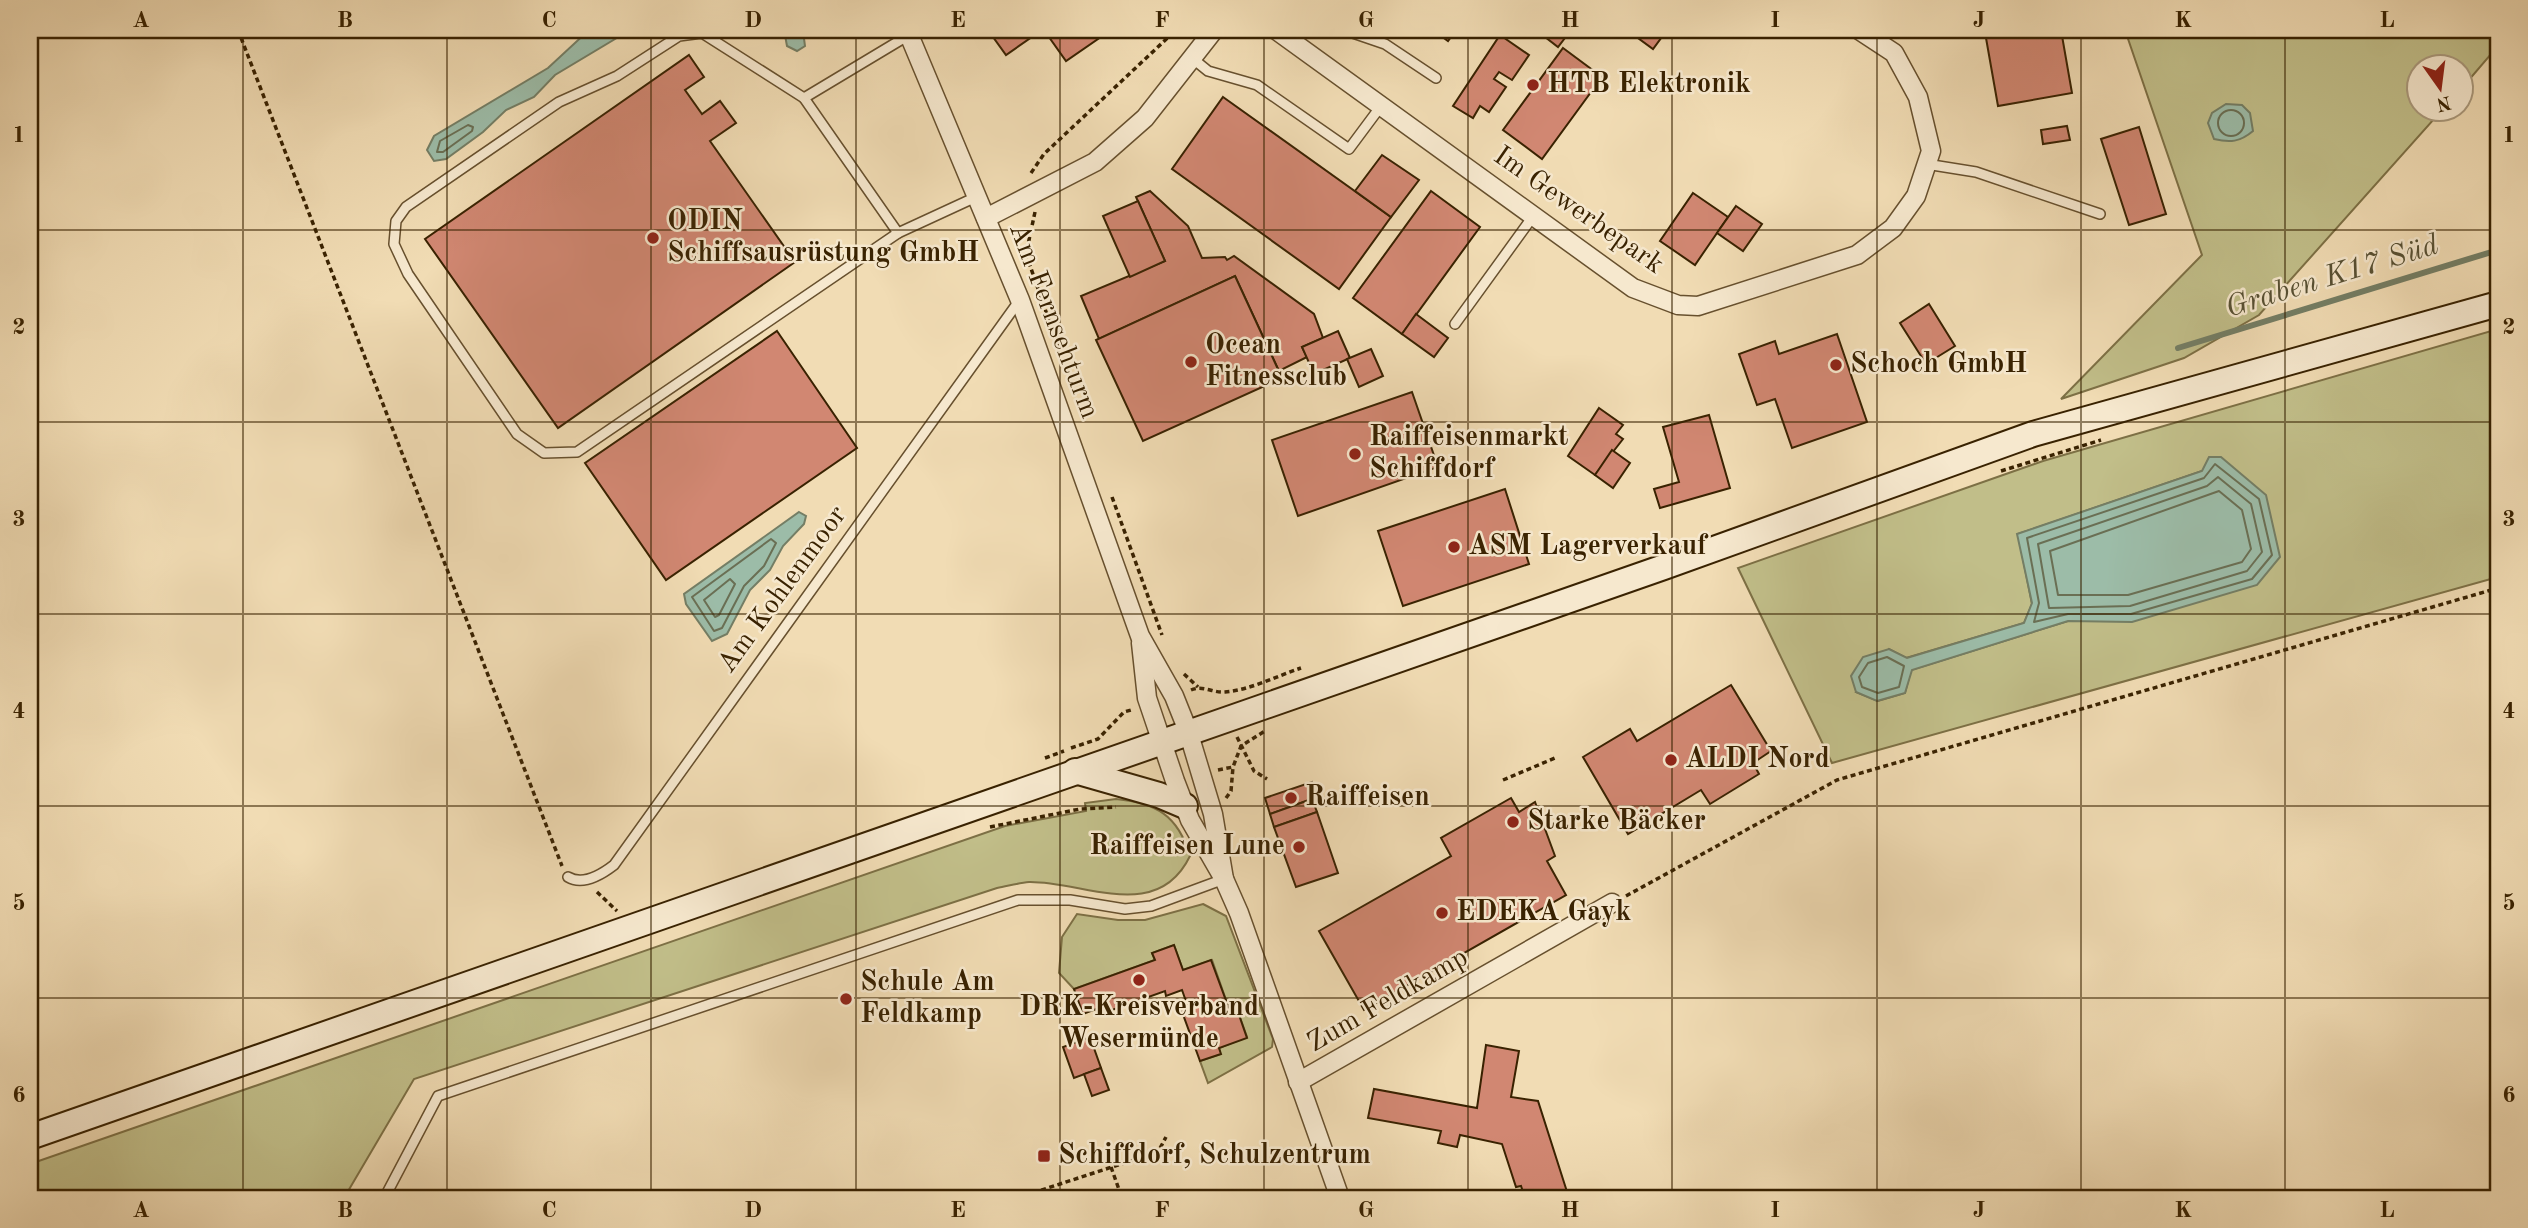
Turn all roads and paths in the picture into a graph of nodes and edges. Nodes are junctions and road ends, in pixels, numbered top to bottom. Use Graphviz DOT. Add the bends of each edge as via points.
graph roads {
  1 [pos="237,30"];
  2 [pos="1176,30"];
  3 [pos="1214,30"];
  4 [pos="1276,30"];
  5 [pos="1344,30"];
  6 [pos="1859,30"];
  7 [pos="908,32"];
  8 [pos="1192,58"];
  9 [pos="1436,78"];
  10 [pos="804,98"];
  11 [pos="1382,104"];
  12 [pos="1926,164"];
  13 [pos="1033,194"];
  14 [pos="976,197"];
  15 [pos="2100,214"];
  16 [pos="1534,215"];
  17 [pos="986,218"];
  18 [pos="898,233"];
  19 [pos="1020,300"];
  20 [pos="2498,304"];
  21 [pos="1455,324"];
  22 [pos="1066,370"];
  23 [pos="2104,439"];
  24 [pos="2000,471"];
  25 [pos="1108,487"];
  26 [pos="2498,588"];
  27 [pos="1140,636"];
  28 [pos="1166,646"];
  29 [pos="1180,669"];
  30 [pos="1198,687"];
  31 [pos="1270,727"];
  32 [pos="1188,731"];
  33 [pos="1161,741"];
  34 [pos="1241,746"];
  35 [pos="1555,758"];
  36 [pos="1075,771"];
  37 [pos="1202,773"];
  38 [pos="1267,779"];
  39 [pos="1503,780"];
  40 [pos="1120,806"];
  41 [pos="1185,806"];
  42 [pos="986,828"];
  43 [pos="568,877"];
  44 [pos="585,879"];
  45 [pos="1224,879"];
  46 [pos="1612,903"];
  47 [pos="618,912"];
  48 [pos="1298,1082"];
  49 [pos="30,1137"];
  50 [pos="1166,1137"];
  51 [pos="1111,1167"];
  52 [pos="390,1198"];
  53 [pos="1017,1198"];
  54 [pos="1122,1198"];
  55 [pos="1340,1198"];
  1 -- 43 [label="path"];
  2 -- 13 [label="path" via="1044,154 1031,175"];
  3 -- 8 [label="street"];
  4 -- 11 [label="street, Im Gewerbepark"];
  5 -- 9 [label="lane" via="1385,44"];
  6 -- 12 [label="street, Im Gewerbepark" via="1894,53 1918,97 1931,150"];
  7 -- 10 [label="lane"];
  7 -- 14 [label="street, Am Fernsehturm"];
  8 -- 11 [label="lane" via="1208,71 1257,85 1349,149"];
  8 -- 13 [label="street" via="1144,118 1095,162"];
  10 -- 18 [label="lane"];
  10 -- 18 [label="lane" via="702,33 679,36 617,76 559,102 405,207 396,221 394,244 408,274 517,434 544,453 577,452"];
  11 -- 16 [label="street, Im Gewerbepark"];
  12 -- 15 [label="lane" via="1976,172"];
  12 -- 16 [label="street, Im Gewerbepark" via="1916,196 1893,228 1857,255 1698,306 1678,305 1633,288"];
  13 -- 17 [label="street"];
  13 -- 22 [label="path" via="1035,209 1026,254"];
  14 -- 17 [label="street, Am Fernsehturm"];
  14 -- 18 [label="lane"];
  16 -- 21 [label="lane"];
  17 -- 19 [label="street, Am Fernsehturm"];
  19 -- 27 [label="street, Am Fernsehturm"];
  19 -- 44 [label="lane, Am Kohlenmoor" via="614,865 601,876"];
  20 -- 32 [label="main road" via="2033,434"];
  23 -- 24 [label="path"];
  25 -- 28 [label="path"];
  26 -- 46 [label="path" via="1837,780"];
  27 -- 32 [label="street, Am Fernsehturm"];
  27 -- 33 [label="street, Am Fernsehturm" via="1146,698"];
  29 -- 30 [label="path"];
  31 -- 34 [label="path"];
  32 -- 33 [label="main road"];
  32 -- 37 [label="street, Zum Feldkamp"];
  33 -- 36 [label="main road"];
  33 -- 41 [label="street, Zum Feldkamp"];
  34 -- 37 [label="path" via="1233,767"];
  34 -- 38 [label="path" via="1254,771"];
  35 -- 39 [label="path"];
  36 -- 41 [label="main road" via="1159,794"];
  36 -- 49 [label="main road"];
  37 -- 45 [label="street, Zum Feldkamp"];
  40 -- 42 [label="path" via="1080,809"];
  41 -- 45 [label="street, Zum Feldkamp"];
  43 -- 44 [label="lane"];
  44 -- 47 [label="path"];
  45 -- 48 [label="street, Zum Feldkamp"];
  45 -- 52 [label="lane" via="1160,903 1125,909 1070,900 1018,900 438,1096 388,1191"];
  46 -- 48 [label="street, Zum Feldkamp"];
  48 -- 55 [label="street, Zum Feldkamp"];
  50 -- 51 [label="path" via="1158,1152"];
  51 -- 53 [label="path"];
  51 -- 54 [label="path"];
}
